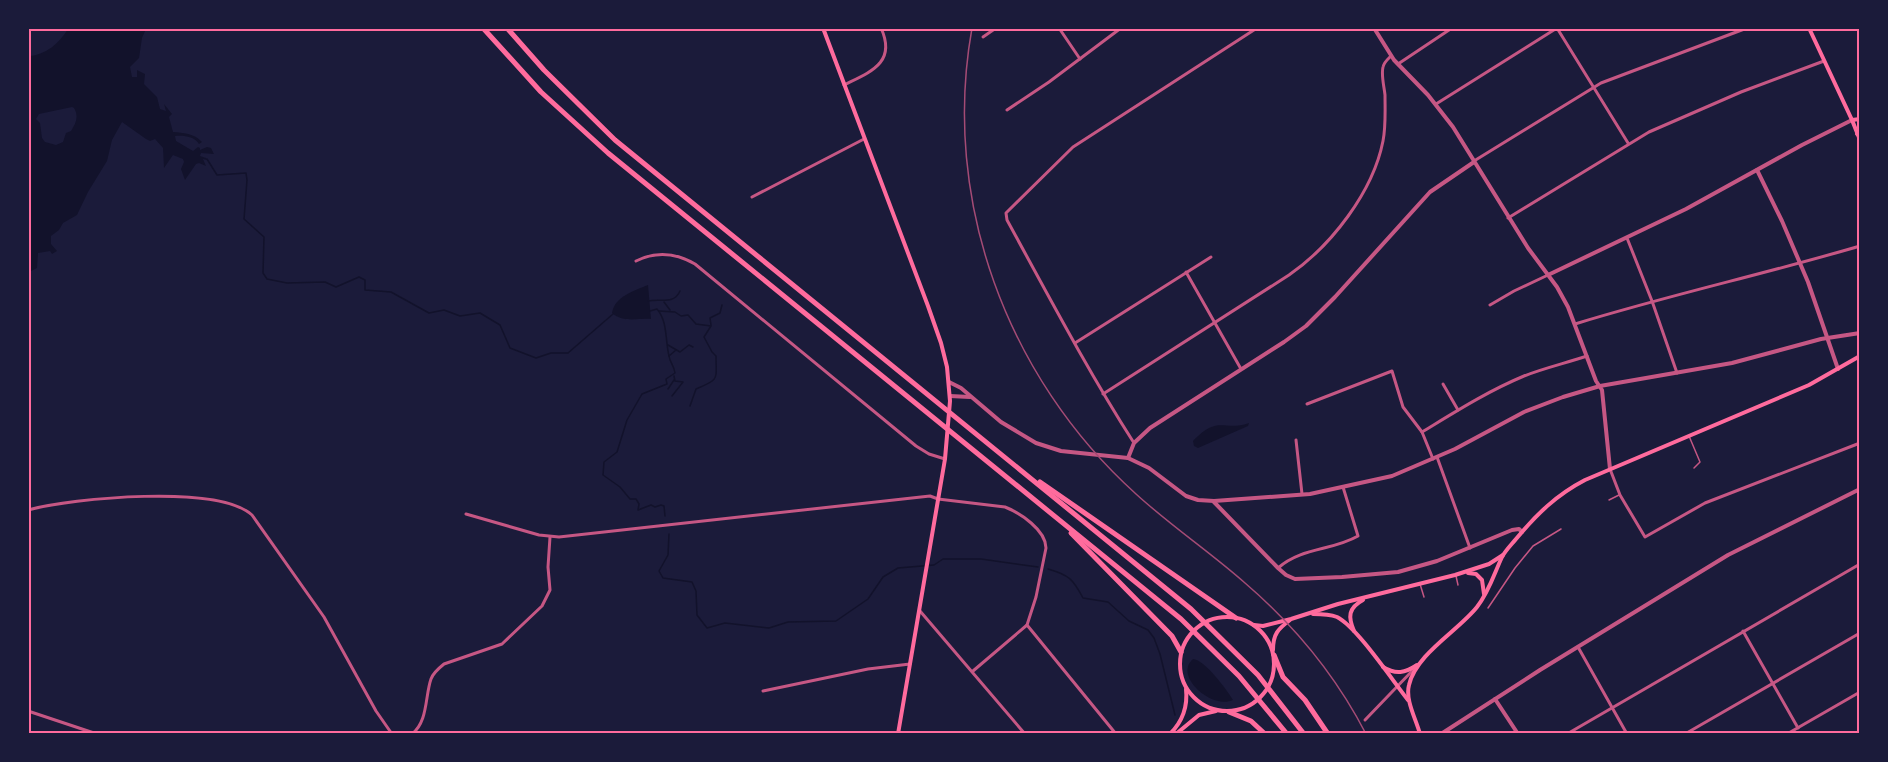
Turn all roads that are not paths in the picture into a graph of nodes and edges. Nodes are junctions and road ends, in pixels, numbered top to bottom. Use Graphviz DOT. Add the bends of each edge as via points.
graph roads {
  1 [pos="483,28"];
  2 [pos="507,28"];
  3 [pos="823,28"];
  4 [pos="880,28"];
  5 [pos="996,28"];
  6 [pos="1059,28"];
  7 [pos="1121,28"];
  8 [pos="1257,28"];
  9 [pos="1374,28"];
  10 [pos="1452,28"];
  11 [pos="1747,28"];
  12 [pos="1809,28"];
  13 [pos="1557,29"];
  14 [pos="983,37"];
  15 [pos="1391,56"];
  16 [pos="1080,59"];
  17 [pos="1824,61"];
  18 [pos="1398,64"];
  19 [pos="844,86"];
  20 [pos="1593,88"];
  21 [pos="1436,104"];
  22 [pos="1007,110"];
  23 [pos="1860,119"];
  24 [pos="1852,120"];
  25 [pos="1860,125"];
  26 [pos="864,139"];
  27 [pos="1859,139"];
  28 [pos="1628,143"];
  29 [pos="1474,161"];
  30 [pos="1757,170"];
  31 [pos="752,197"];
  32 [pos="1508,218"];
  33 [pos="1627,238"];
  34 [pos="1860,246"];
  35 [pos="1211,258"];
  36 [pos="636,261"];
  37 [pos="1800,262"];
  38 [pos="1186,272"];
  39 [pos="1548,275"];
  40 [pos="1652,301"];
  41 [pos="1490,305"];
  42 [pos="1214,322"];
  43 [pos="1575,324"];
  44 [pos="1860,333"];
  45 [pos="1828,337"];
  46 [pos="1075,344"];
  47 [pos="1587,356"];
  48 [pos="1860,356"];
  49 [pos="1241,369"];
  50 [pos="1838,369"];
  51 [pos="1677,373"];
  52 [pos="949,382"];
  53 [pos="1443,384"];
  54 [pos="1600,386"];
  55 [pos="1103,393"];
  56 [pos="950,396"];
  57 [pos="972,398"];
  58 [pos="1308,404"];
  59 [pos="1458,410"];
  60 [pos="1422,432"];
  61 [pos="1689,435"];
  62 [pos="1296,441"];
  63 [pos="1134,443"];
  64 [pos="1860,443"];
  65 [pos="1128,458"];
  66 [pos="1435,458"];
  67 [pos="945,459"];
  68 [pos="1012,462"];
  69 [pos="1694,468"];
  70 [pos="1610,469"];
  71 [pos="1343,487"];
  72 [pos="1860,489"];
  73 [pos="1302,494"];
  74 [pos="1620,495"];
  75 [pos="938,499"];
  76 [pos="1609,500"];
  77 [pos="1214,501"];
  78 [pos="28,510"];
  79 [pos="466,514"];
  80 [pos="1056,517"];
  81 [pos="1561,529"];
  82 [pos="1522,532"];
  83 [pos="550,537"];
  84 [pos="1470,548"];
  85 [pos="1503,555"];
  86 [pos="1860,564"];
  87 [pos="1278,568"];
  88 [pos="1455,575"];
  89 [pos="1420,584"];
  90 [pos="1458,585"];
  91 [pos="1368,597"];
  92 [pos="1424,597"];
  93 [pos="1482,601"];
  94 [pos="1488,608"];
  95 [pos="920,611"];
  96 [pos="1312,614"];
  97 [pos="1236,618"];
  98 [pos="1291,619"];
  99 [pos="1027,625"];
  100 [pos="1252,625"];
  101 [pos="1743,631"];
  102 [pos="1356,633"];
  103 [pos="1860,633"];
  104 [pos="1578,646"];
  105 [pos="1180,652"];
  106 [pos="1273,653"];
  107 [pos="1419,663"];
  108 [pos="910,664"];
  109 [pos="1380,664"];
  110 [pos="973,671"];
  111 [pos="1773,683"];
  112 [pos="1398,687"];
  113 [pos="1186,689"];
  114 [pos="763,691"];
  115 [pos="1860,692"];
  116 [pos="1494,699"];
  117 [pos="1409,700"];
  118 [pos="1612,707"];
  119 [pos="28,711"];
  120 [pos="1219,711"];
  121 [pos="1229,712"];
  122 [pos="1365,720"];
  123 [pos="1798,728"];
  124 [pos="97,734"];
  125 [pos="393,734"];
  126 [pos="412,734"];
  127 [pos="898,734"];
  128 [pos="1025,734"];
  129 [pos="1116,734"];
  130 [pos="1170,734"];
  131 [pos="1176,734"];
  132 [pos="1265,734"];
  133 [pos="1287,734"];
  134 [pos="1304,734"];
  135 [pos="1328,734"];
  136 [pos="1420,734"];
  137 [pos="1441,734"];
  138 [pos="1518,734"];
  139 [pos="1567,734"];
  140 [pos="1627,734"];
  141 [pos="1685,734"];
  142 [pos="1787,734"];
  1 -- 80 [label="highway" via="541,92 608,153"];
  2 -- 68 [label="highway" via="551,78 615,140"];
  3 -- 19 [label="main road"];
  4 -- 19 [label="street" via="886,42 881,62"];
  5 -- 14 [label="street"];
  6 -- 16 [label="street"];
  7 -- 16 [label="street"];
  8 -- 46 [label="street" via="1073,147 1006,214"];
  9 -- 15 [label="street"];
  10 -- 18 [label="street"];
  11 -- 20 [label="street"];
  12 -- 17 [label="main road"];
  13 -- 20 [label="street"];
  13 -- 21 [label="street"];
  15 -- 18 [label="street"];
  15 -- 42 [label="street" via="1383,69 1385,114 1381,150 1372,175 1347,216 1304,264"];
  16 -- 22 [label="street"];
  17 -- 24 [label="main road"];
  17 -- 28 [label="street" via="1741,92"];
  18 -- 21 [label="street"];
  19 -- 26 [label="main road"];
  20 -- 28 [label="street"];
  20 -- 29 [label="street"];
  21 -- 29 [label="street"];
  23 -- 24 [label="main road"];
  24 -- 27 [label="main road"];
  24 -- 30 [label="street"];
  25 -- 27 [label="main road"];
  26 -- 31 [label="street"];
  26 -- 52 [label="main road" via="941,343"];
  28 -- 32 [label="street"];
  29 -- 32 [label="street"];
  29 -- 49 [label="street" via="1426,196 1306,326"];
  30 -- 33 [label="street"];
  30 -- 37 [label="street"];
  32 -- 39 [label="street"];
  33 -- 39 [label="street"];
  33 -- 40 [label="street"];
  34 -- 37 [label="street"];
  35 -- 38 [label="street"];
  36 -- 67 [label="street" via="670,254 696,264 902,435 927,453"];
  37 -- 40 [label="street"];
  37 -- 45 [label="street"];
  38 -- 42 [label="street"];
  38 -- 46 [label="street"];
  39 -- 41 [label="street"];
  39 -- 43 [label="street"];
  40 -- 43 [label="street"];
  40 -- 51 [label="street"];
  42 -- 49 [label="street"];
  42 -- 55 [label="street"];
  43 -- 47 [label="street"];
  44 -- 45 [label="street"];
  45 -- 50 [label="street"];
  45 -- 51 [label="street" via="1738,362"];
  46 -- 55 [label="street"];
  47 -- 54 [label="street"];
  47 -- 59 [label="street" via="1524,376"];
  48 -- 50 [label="main road"];
  49 -- 63 [label="street" via="1155,424"];
  50 -- 61 [label="main road" via="1801,389"];
  51 -- 54 [label="street"];
  52 -- 56 [label="main road"];
  52 -- 57 [label="street"];
  53 -- 59 [label="street"];
  54 -- 66 [label="street" via="1524,412"];
  54 -- 70 [label="street"];
  55 -- 63 [label="street"];
  56 -- 57 [label="street"];
  56 -- 67 [label="main road"];
  57 -- 65 [label="street" via="1036,443 1061,451"];
  58 -- 60 [label="street" via="1392,371 1403,407"];
  59 -- 60 [label="street"];
  60 -- 66 [label="street"];
  61 -- 69 [label="lane" via="1700,462"];
  61 -- 70 [label="main road"];
  62 -- 73 [label="street"];
  63 -- 65 [label="street"];
  64 -- 74 [label="street" via="1705,503 1645,537"];
  65 -- 77 [label="street" via="1149,468 1186,496"];
  66 -- 71 [label="street" via="1392,476"];
  66 -- 84 [label="street"];
  67 -- 75 [label="main road"];
  68 -- 97 [label="highway"];
  68 -- 134 [label="highway" via="1216,632 1258,675"];
  70 -- 74 [label="street"];
  70 -- 82 [label="main road" via="1562,493"];
  71 -- 73 [label="street"];
  71 -- 87 [label="street" via="1358,536 1294,556"];
  72 -- 104 [label="street" via="1728,555"];
  73 -- 77 [label="street"];
  74 -- 76 [label="lane"];
  75 -- 83 [label="street" via="930,495 899,498"];
  75 -- 95 [label="main road"];
  75 -- 99 [label="street" via="1009,508 1041,533 1046,548"];
  77 -- 87 [label="street"];
  78 -- 125 [label="street" via="139,496 215,501 242,507 252,515 324,617"];
  79 -- 83 [label="street"];
  80 -- 105 [label="highway" via="1171,635"];
  80 -- 133 [label="highway" via="1181,619 1250,688"];
  81 -- 94 [label="lane" via="1533,546"];
  82 -- 84 [label="street" via="1512,531"];
  82 -- 85 [label="main road"];
  83 -- 126 [label="street" via="549,590 542,606 507,641 436,670 420,727"];
  84 -- 87 [label="street" via="1426,565 1385,574 1295,579"];
  85 -- 88 [label="main road"];
  85 -- 93 [label="main road"];
  86 -- 101 [label="street"];
  88 -- 89 [label="main road"];
  88 -- 90 [label="lane"];
  88 -- 93 [label="main road" via="1480,576 1484,584"];
  89 -- 91 [label="main road"];
  89 -- 92 [label="lane"];
  91 -- 96 [label="main road"];
  91 -- 102 [label="main road" via="1351,610 1350,620"];
  93 -- 107 [label="main road"];
  95 -- 108 [label="main road"];
  95 -- 110 [label="street"];
  96 -- 98 [label="main road"];
  96 -- 102 [label="main road" via="1336,617"];
  97 -- 100 [label="main road"];
  97 -- 105 [label="main road" via="1203,624 1190,635"];
  98 -- 100 [label="main road"];
  98 -- 106 [label="main road" via="1277,630"];
  99 -- 110 [label="street"];
  99 -- 129 [label="street"];
  100 -- 106 [label="main road"];
  101 -- 111 [label="street"];
  101 -- 118 [label="street"];
  102 -- 109 [label="main road"];
  103 -- 111 [label="street"];
  104 -- 116 [label="street"];
  104 -- 118 [label="street"];
  105 -- 113 [label="main road" via="1180,672"];
  106 -- 121 [label="main road" via="1272,676 1260,697"];
  106 -- 135 [label="highway" via="1283,677 1305,700"];
  107 -- 109 [label="main road" via="1397,673"];
  107 -- 112 [label="street"];
  107 -- 117 [label="main road" via="1409,684"];
  108 -- 114 [label="street"];
  108 -- 127 [label="main road"];
  109 -- 112 [label="main road"];
  110 -- 128 [label="street"];
  111 -- 123 [label="street"];
  111 -- 141 [label="street"];
  112 -- 117 [label="main road"];
  112 -- 122 [label="street"];
  113 -- 120 [label="main road" via="1202,704"];
  113 -- 130 [label="main road" via="1185,710"];
  115 -- 123 [label="street"];
  116 -- 137 [label="street"];
  116 -- 138 [label="street"];
  117 -- 136 [label="main road"];
  118 -- 139 [label="street"];
  118 -- 140 [label="street"];
  119 -- 124 [label="street"];
  120 -- 121 [label="main road"];
  120 -- 131 [label="main road" via="1200,715"];
  121 -- 132 [label="highway" via="1251,721"];
  123 -- 142 [label="street"];
}
